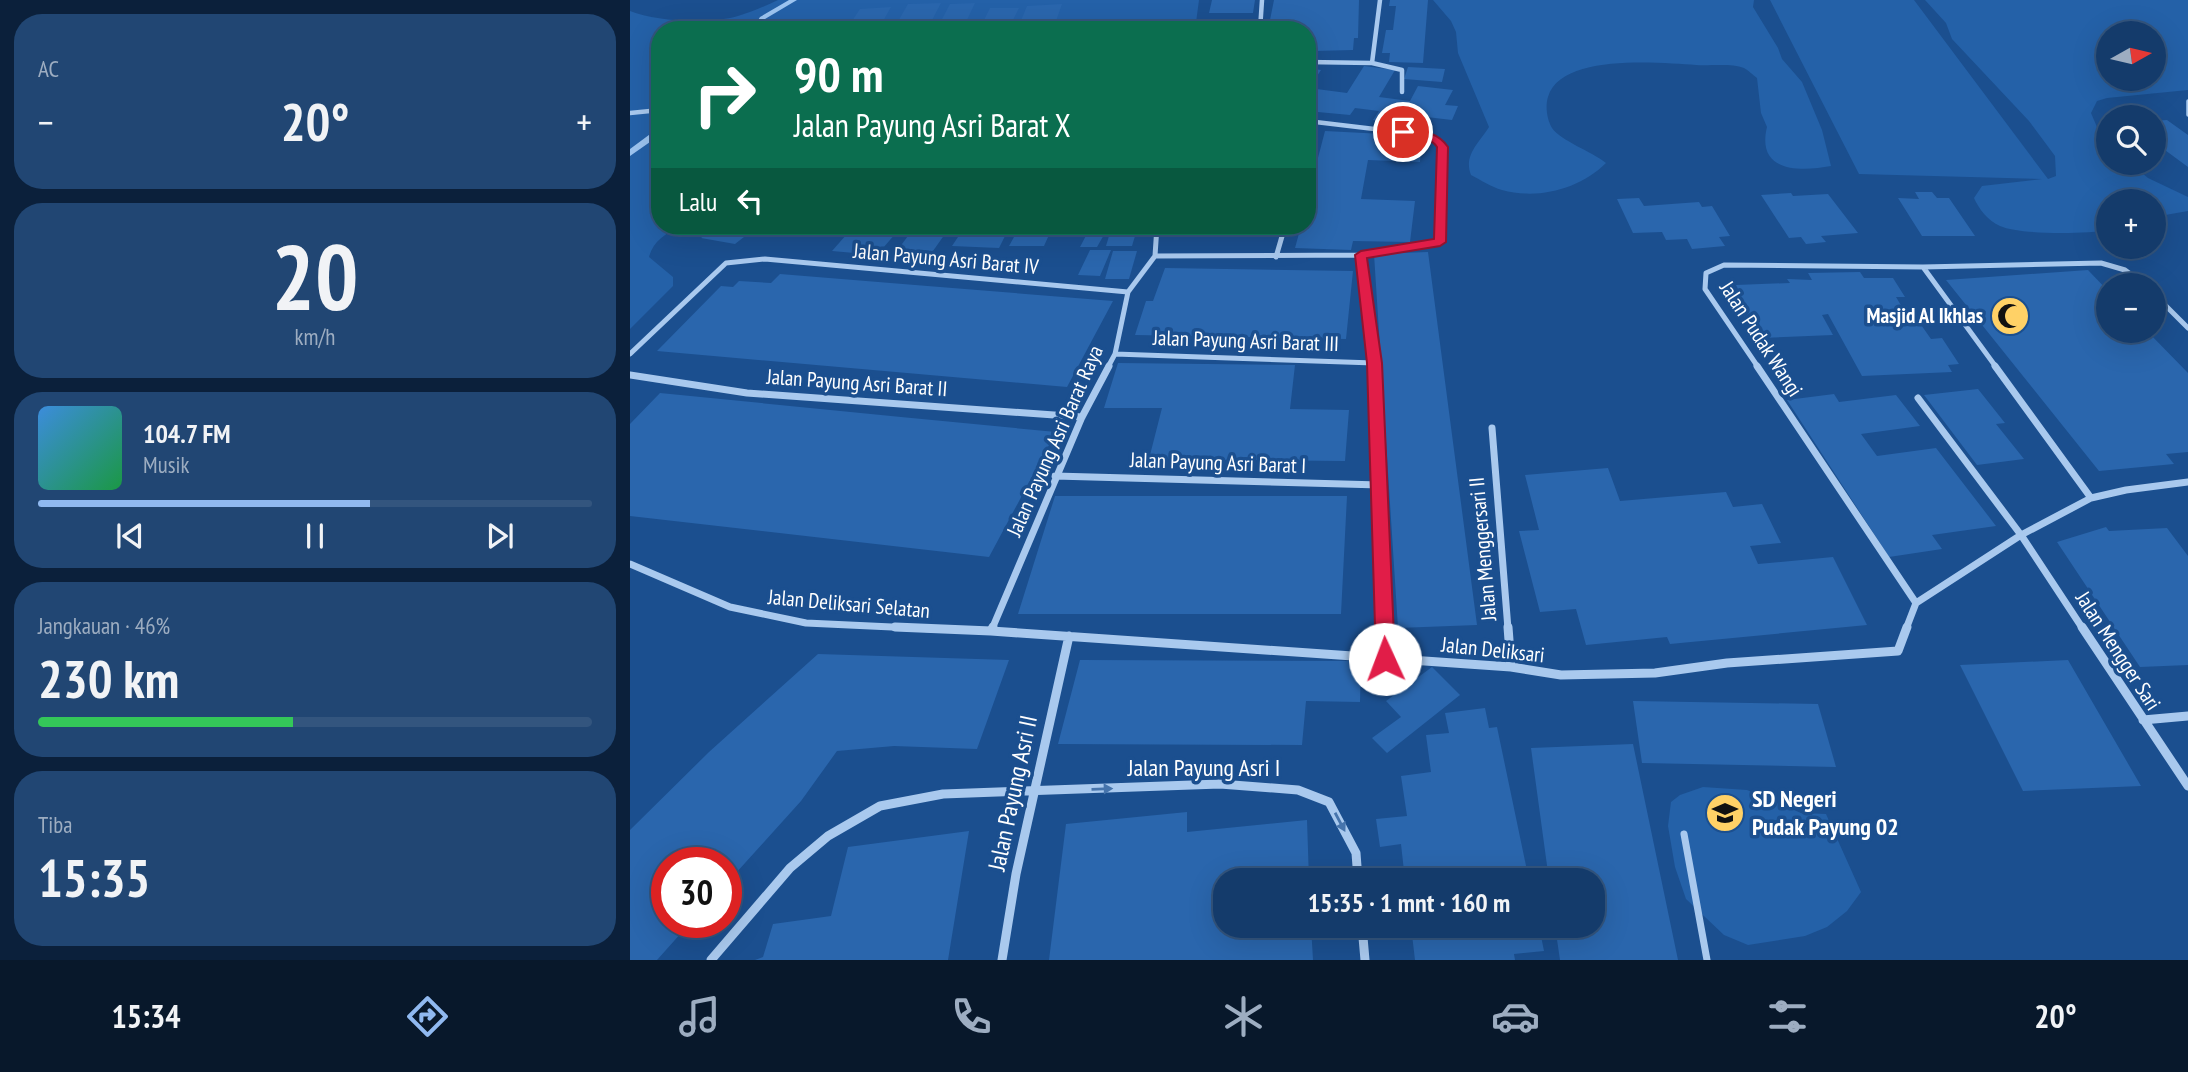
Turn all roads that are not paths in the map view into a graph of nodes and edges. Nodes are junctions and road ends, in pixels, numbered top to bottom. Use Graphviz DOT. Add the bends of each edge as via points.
graph roads {
  1 [pos="1262,0"];
  2 [pos="1380,0"];
  3 [pos="1261,21"];
  4 [pos="1316,62"];
  5 [pos="1372,64"];
  6 [pos="1402,92"];
  7 [pos="2188,101"];
  8 [pos="651,111"];
  9 [pos="630,113"];
  10 [pos="2188,115"];
  11 [pos="1316,123"];
  12 [pos="1156,235"];
  13 [pos="1282,235"];
  14 [pos="1361,255"];
  15 [pos="1155,256"];
  16 [pos="1276,257"];
  17 [pos="1923,267"];
  18 [pos="2132,273"];
  19 [pos="1128,292"];
  20 [pos="2166,306"];
  21 [pos="2188,328"];
  22 [pos="630,354"];
  23 [pos="1115,354"];
  24 [pos="1374,363"];
  25 [pos="630,375"];
  26 [pos="1918,398"];
  27 [pos="1082,417"];
  28 [pos="1492,428"];
  29 [pos="1055,476"];
  30 [pos="2188,482"];
  31 [pos="1380,485"];
  32 [pos="2091,498"];
  33 [pos="2021,535"];
  34 [pos="630,564"];
  35 [pos="1916,603"];
  36 [pos="990,631"];
  37 [pos="1069,636"];
  38 [pos="1385,659"];
  39 [pos="1511,667"];
  40 [pos="2188,716"];
  41 [pos="2143,720"];
  42 [pos="2188,786"];
  43 [pos="1034,791"];
  44 [pos="1684,834"];
  45 [pos="1358,868"];
  46 [pos="1363,938"];
  47 [pos="711,960"];
  48 [pos="1002,960"];
  49 [pos="1365,960"];
  50 [pos="1707,960"];
  1 -- 3 [label="street"];
  2 -- 5 [label="street"];
  4 -- 5 [label="street"];
  5 -- 6 [label="street" via="1402,70"];
  7 -- 10 [label="lane"];
  8 -- 9 [label="street"];
  11 -- 14 [label="street" via="1425,135 1443,147 1440,242"];
  12 -- 15 [label="street"];
  13 -- 16 [label="street"];
  14 -- 16 [label="street"];
  14 -- 24 [label="street"];
  15 -- 16 [label="street"];
  15 -- 19 [label="street, Jalan Payung Asri Barat Raya"];
  17 -- 18 [label="street, Jalan Pudak Wangi" via="2101,263"];
  17 -- 32 [label="street"];
  17 -- 35 [label="street, Jalan Pudak Wangi" via="1724,265 1706,273 1705,289"];
  19 -- 22 [label="street, Jalan Payung Asri Barat IV" via="765,259 726,263"];
  19 -- 23 [label="street, Jalan Payung Asri Barat Raya"];
  20 -- 21 [label="street"];
  23 -- 24 [label="street, Jalan Payung Asri Barat III"];
  23 -- 27 [label="street, Jalan Payung Asri Barat Raya"];
  24 -- 31 [label="street"];
  25 -- 27 [label="street, Jalan Payung Asri Barat II" via="747,393"];
  26 -- 33 [label="street, Jalan Mengger Sari"];
  27 -- 29 [label="street, Jalan Payung Asri Barat Raya"];
  28 -- 39 [label="street, Jalan Menggersari II"];
  29 -- 31 [label="street, Jalan Payung Asri Barat I"];
  29 -- 36 [label="street, Jalan Payung Asri Barat Raya"];
  30 -- 32 [label="street"];
  31 -- 38 [label="street"];
  32 -- 33 [label="street"];
  33 -- 35 [label="street"];
  33 -- 41 [label="street, Jalan Mengger Sari"];
  34 -- 36 [label="street, Jalan Deliksari Selatan" via="751,613 806,622"];
  35 -- 39 [label="street, Jalan Deliksari" via="1898,651 1727,663 1655,674 1561,675"];
  36 -- 37 [label="street, Jalan Deliksari"];
  37 -- 38 [label="street, Jalan Deliksari"];
  37 -- 43 [label="street, Jalan Payung Asri II"];
  38 -- 39 [label="street, Jalan Deliksari"];
  40 -- 41 [label="street"];
  41 -- 42 [label="street, Jalan Mengger Sari"];
  43 -- 45 [label="street, Jalan Payung Asri I, one-way" via="1220,784 1298,790 1329,802 1356,853"];
  43 -- 47 [label="street, Jalan Payung Asri I" via="943,794 880,806 828,836 790,868"];
  43 -- 48 [label="street, Jalan Payung Asri II"];
  44 -- 50 [label="lane"];
  46 -- 49 [label="street"];
}
